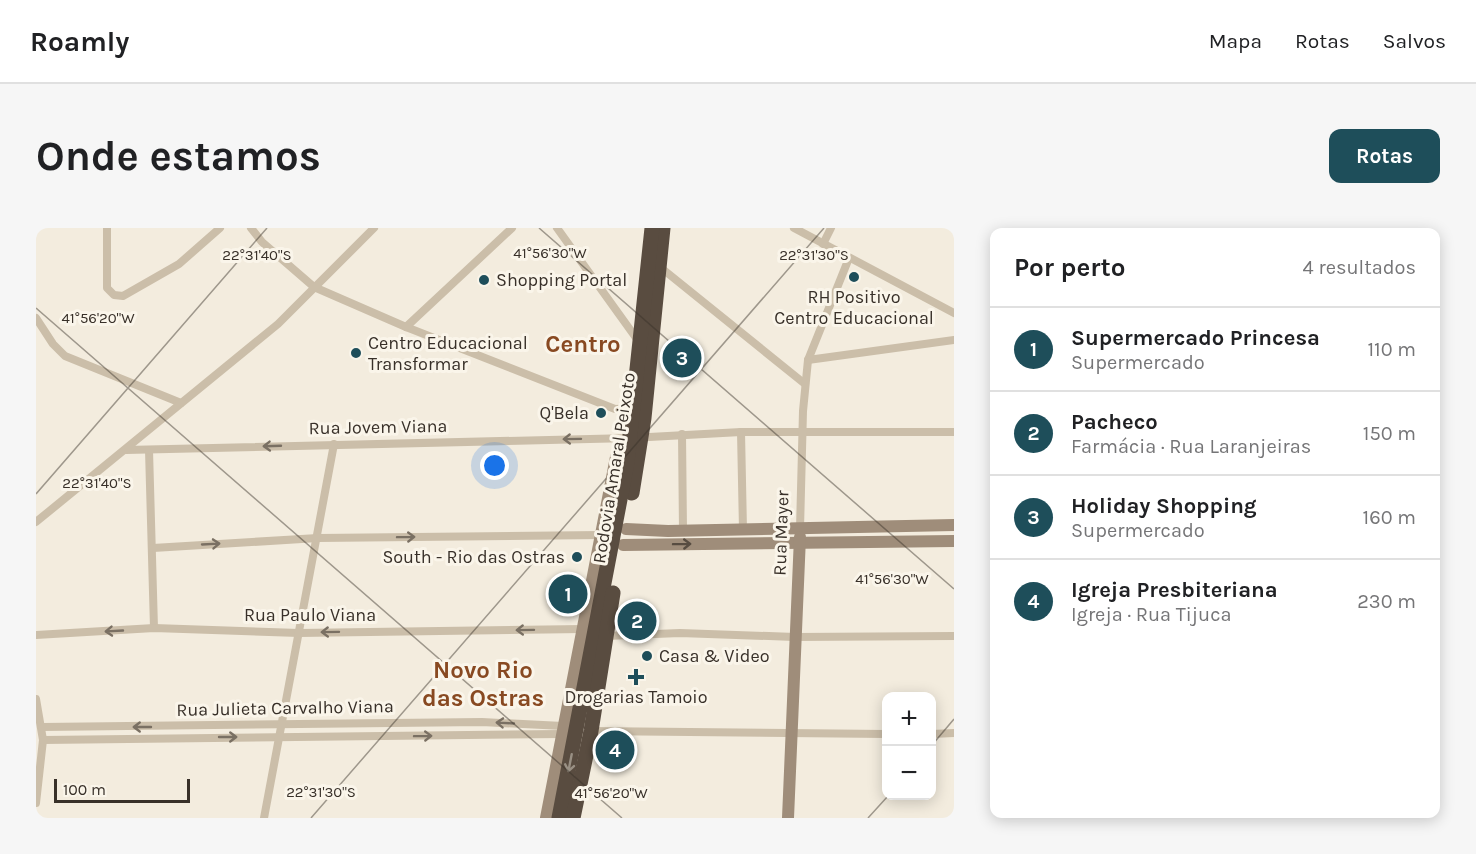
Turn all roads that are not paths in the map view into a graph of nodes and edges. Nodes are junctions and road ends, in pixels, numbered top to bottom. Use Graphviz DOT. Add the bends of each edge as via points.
graph roads {
  1 [pos="107,228"];
  2 [pos="220,228"];
  3 [pos="251,228"];
  4 [pos="374,228"];
  5 [pos="512,228"];
  6 [pos="557,228"];
  7 [pos="652,228"];
  8 [pos="663,228"];
  9 [pos="794,228"];
  10 [pos="831,228"];
  11 [pos="823,244"];
  12 [pos="849,258"];
  13 [pos="660,267"];
  14 [pos="314,287"];
  15 [pos="954,313"];
  16 [pos="36,318"];
  17 [pos="406,327"];
  18 [pos="954,340"];
  19 [pos="640,342"];
  20 [pos="808,360"];
  21 [pos="805,384"];
  22 [pos="181,403"];
  23 [pos="639,408"];
  24 [pos="741,432"];
  25 [pos="803,432"];
  26 [pos="954,432"];
  27 [pos="682,434"];
  28 [pos="636,437"];
  29 [pos="334,444"];
  30 [pos="126,450"];
  31 [pos="149,450"];
  32 [pos="36,522"];
  33 [pos="954,525"];
  34 [pos="626,529"];
  35 [pos="800,529"];
  36 [pos="743,530"];
  37 [pos="683,531"];
  38 [pos="601,535"];
  39 [pos="318,538"];
  40 [pos="954,541"];
  41 [pos="800,543"];
  42 [pos="623,545"];
  43 [pos="153,548"];
  44 [pos="154,628"];
  45 [pos="584,629"];
  46 [pos="299,633"];
  47 [pos="36,635"];
  48 [pos="606,636"];
  49 [pos="954,636"];
  50 [pos="795,638"];
  51 [pos="36,699"];
  52 [pos="283,725"];
  53 [pos="42,727"];
  54 [pos="573,730"];
  55 [pos="954,733"];
  56 [pos="882,734"];
  57 [pos="936,734"];
  58 [pos="792,735"];
  59 [pos="280,738"];
  60 [pos="43,740"];
  61 [pos="36,803"];
  62 [pos="264,818"];
  63 [pos="546,818"];
  64 [pos="559,818"];
  65 [pos="573,818"];
  66 [pos="788,818"];
  1 -- 2 [label="street" via="107,288 114,296 123,296 179,264"];
  3 -- 14 [label="street"];
  4 -- 14 [label="street"];
  5 -- 17 [label="street"];
  6 -- 19 [label="street"];
  7 -- 19 [label="highway, Rodovia Amaral Peixoto"];
  8 -- 13 [label="highway, Rodovia Amaral Peixoto"];
  9 -- 11 [label="street"];
  10 -- 11 [label="street"];
  11 -- 12 [label="street"];
  12 -- 15 [label="street"];
  12 -- 20 [label="street, Rua Mayer"];
  13 -- 21 [label="street"];
  13 -- 23 [label="highway, Rodovia Amaral Peixoto"];
  14 -- 17 [label="street"];
  14 -- 22 [label="street" via="278,324"];
  16 -- 22 [label="street" via="65,356"];
  17 -- 23 [label="street" via="615,409"];
  18 -- 20 [label="street"];
  19 -- 23 [label="highway, Rodovia Amaral Peixoto"];
  20 -- 21 [label="street, Rua Mayer"];
  21 -- 25 [label="street, Rua Mayer"];
  22 -- 30 [label="street"];
  23 -- 28 [label="highway, Rodovia Amaral Peixoto"];
  24 -- 25 [label="street, Rua Jovem Viana"];
  24 -- 27 [label="street, Rua Jovem Viana"];
  24 -- 36 [label="street"];
  25 -- 26 [label="street, Rua Jovem Viana"];
  25 -- 35 [label="street, Rua Mayer"];
  27 -- 28 [label="street, Rua Jovem Viana"];
  27 -- 37 [label="street"];
  28 -- 29 [label="street, Rua Jovem Viana, one-way"];
  28 -- 34 [label="highway, Rodovia Amaral Peixoto"];
  28 -- 38 [label="street" via="621,445 616,457"];
  28 -- 54 [label="highway, Rodovia Amaral Peixoto"];
  29 -- 31 [label="street, Rua Jovem Viana, one-way"];
  29 -- 39 [label="street"];
  30 -- 31 [label="street, Rua Jovem Viana"];
  30 -- 32 [label="street"];
  31 -- 43 [label="street"];
  33 -- 35 [label="street"];
  34 -- 37 [label="street"];
  34 -- 42 [label="highway, Rodovia Amaral Peixoto"];
  35 -- 36 [label="street"];
  35 -- 41 [label="street, Rua Mayer"];
  36 -- 37 [label="street"];
  39 -- 38 [label="street, one-way"];
  38 -- 45 [label="street"];
  43 -- 39 [label="street, one-way"];
  39 -- 46 [label="street"];
  40 -- 41 [label="street"];
  42 -- 41 [label="street, one-way"];
  41 -- 50 [label="street, Rua Mayer"];
  42 -- 48 [label="highway, Rodovia Amaral Peixoto"];
  43 -- 44 [label="street"];
  44 -- 46 [label="street, Rua Paulo Viana"];
  44 -- 47 [label="street, Rua Paulo Viana, one-way"];
  45 -- 46 [label="street, Rua Paulo Viana, one-way"];
  45 -- 54 [label="street"];
  46 -- 52 [label="street"];
  48 -- 50 [label="street" via="680,633"];
  48 -- 54 [label="highway, Rodovia Amaral Peixoto"];
  49 -- 50 [label="street"];
  50 -- 58 [label="street, Rua Mayer"];
  51 -- 53 [label="street"];
  52 -- 53 [label="street, Rua Julieta Carvalho Viana, one-way"];
  54 -- 52 [label="street, Rua Julieta Carvalho Viana, one-way" via="482,722"];
  52 -- 59 [label="street"];
  53 -- 60 [label="street"];
  54 -- 58 [label="street"];
  59 -- 54 [label="street, Rua Julieta Carvalho Viana, one-way"];
  54 -- 63 [label="street"];
  54 -- 64 [label="highway, Rodovia Amaral Peixoto, one-way"];
  54 -- 65 [label="highway, Rodovia Amaral Peixoto"];
  55 -- 57 [label="street"];
  56 -- 58 [label="street"];
  58 -- 66 [label="street, Rua Mayer"];
  60 -- 59 [label="street, Rua Julieta Carvalho Viana, one-way"];
  59 -- 62 [label="street"];
  60 -- 61 [label="street"];
}
